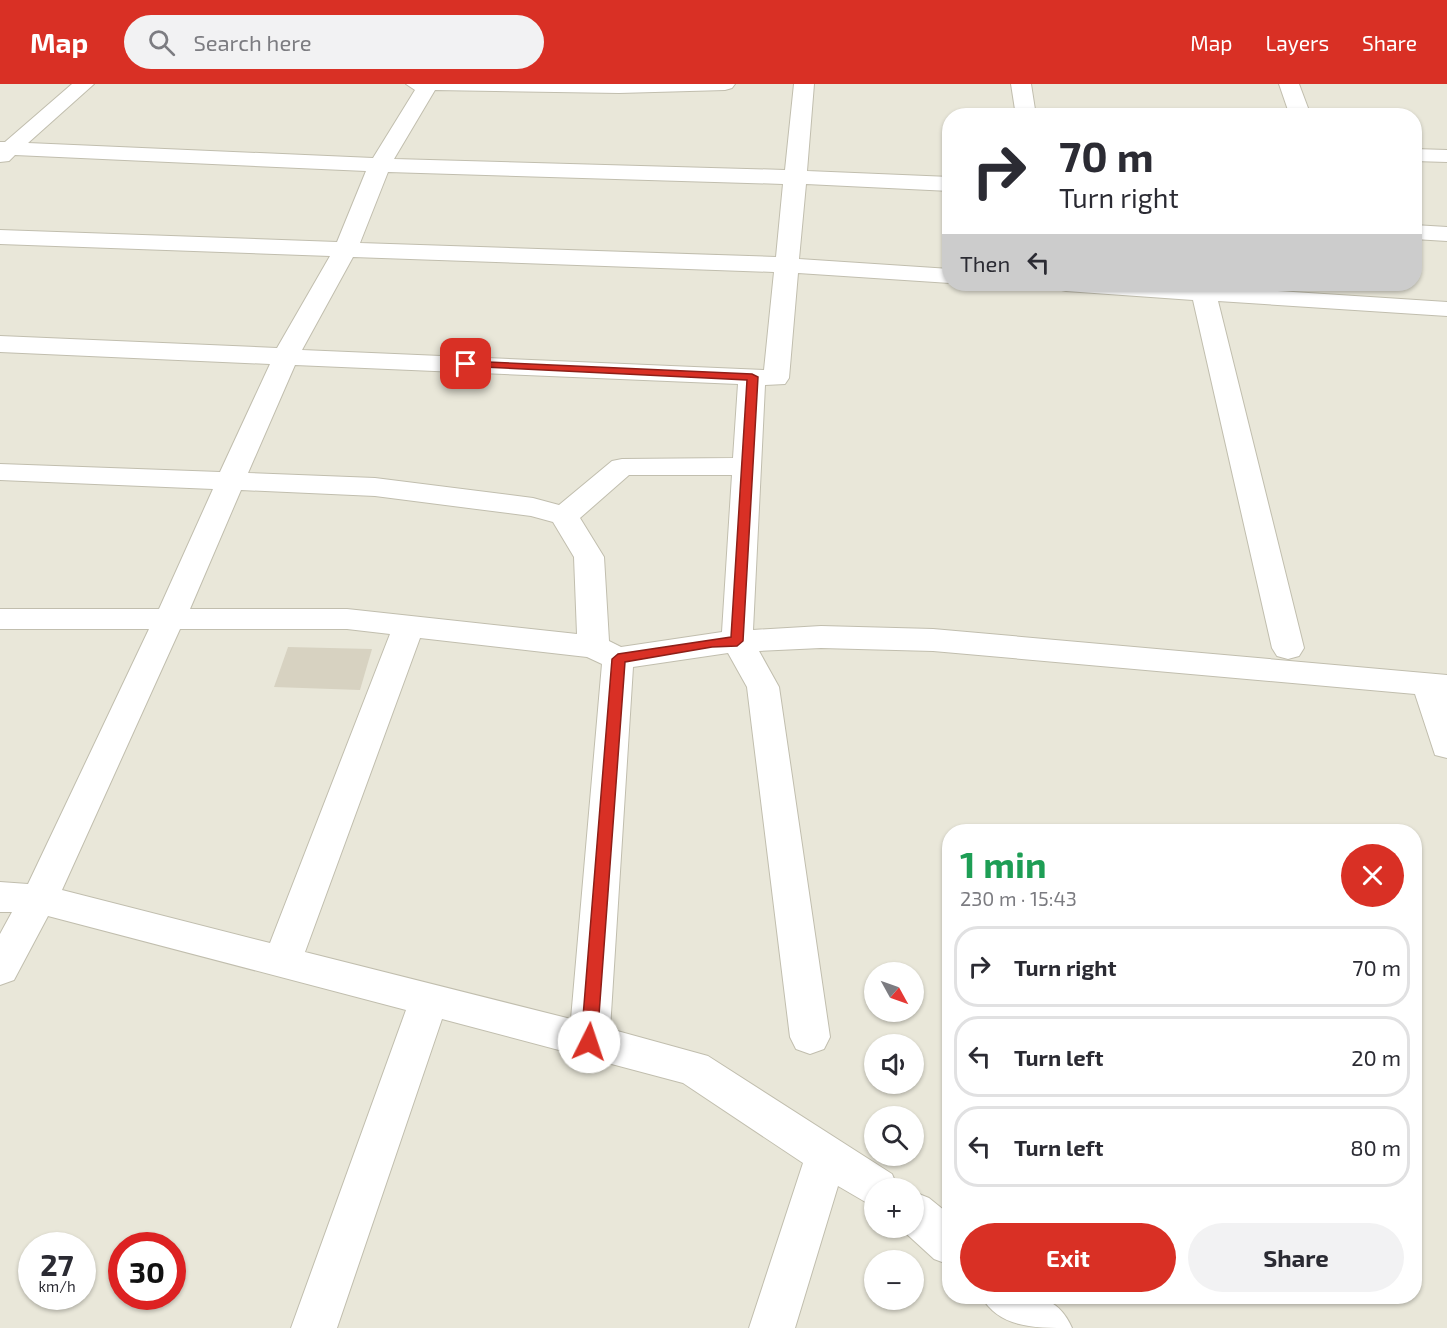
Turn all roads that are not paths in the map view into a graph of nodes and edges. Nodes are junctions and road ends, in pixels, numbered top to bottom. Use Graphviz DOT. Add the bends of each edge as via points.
graph roads {
  1 [pos="84,84"];
  2 [pos="719,84"];
  3 [pos="725,84"];
  4 [pos="804,84"];
  5 [pos="1021,84"];
  6 [pos="1289,84"];
  7 [pos="422,85"];
  8 [pos="556,85"];
  9 [pos="1025,108"];
  10 [pos="1298,108"];
  11 [pos="3,151"];
  12 [pos="1422,155"];
  13 [pos="1447,156"];
  14 [pos="381,164"];
  15 [pos="795,176"];
  16 [pos="942,184"];
  17 [pos="1422,232"];
  18 [pos="1447,234"];
  19 [pos="0,237"];
  20 [pos="345,250"];
  21 [pos="787,265"];
  22 [pos="942,275"];
  23 [pos="1173,291"];
  24 [pos="1204,293"];
  25 [pos="1356,293"];
  26 [pos="1447,309"];
  27 [pos="0,344"];
  28 [pos="286,356"];
  29 [pos="752,377"];
  30 [pos="747,466"];
  31 [pos="0,472"];
  32 [pos="232,481"];
  33 [pos="564,516"];
  34 [pos="170,618"];
  35 [pos="0,619"];
  36 [pos="409,626"];
  37 [pos="737,641"];
  38 [pos="1288,648"];
  39 [pos="605,653"];
  40 [pos="1438,685"];
  41 [pos="1447,746"];
  42 [pos="0,897"];
  43 [pos="39,899"];
  44 [pos="282,962"];
  45 [pos="0,969"];
  46 [pos="429,1000"];
  47 [pos="810,1037"];
  48 [pos="589,1042"];
  49 [pos="827,1155"];
  50 [pos="864,1179"];
  51 [pos="924,1221"];
  52 [pos="942,1237"];
  53 [pos="1015,1304"];
  54 [pos="315,1328"];
  55 [pos="772,1328"];
  56 [pos="1049,1328"];
  1 -- 11 [label="street"];
  2 -- 3 [label="street"];
  2 -- 8 [label="street"];
  4 -- 15 [label="street"];
  5 -- 9 [label="street"];
  6 -- 10 [label="street"];
  7 -- 8 [label="street"];
  7 -- 14 [label="street"];
  11 -- 14 [label="street"];
  12 -- 13 [label="street"];
  14 -- 15 [label="street"];
  14 -- 20 [label="street"];
  15 -- 16 [label="street"];
  15 -- 21 [label="street"];
  17 -- 18 [label="street"];
  19 -- 20 [label="street"];
  20 -- 21 [label="street"];
  20 -- 28 [label="street"];
  21 -- 22 [label="street"];
  21 -- 29 [label="street" via="776,378"];
  23 -- 24 [label="street"];
  24 -- 25 [label="street"];
  24 -- 38 [label="street"];
  25 -- 26 [label="street"];
  27 -- 28 [label="street"];
  28 -- 29 [label="street"];
  28 -- 32 [label="street"];
  29 -- 30 [label="street"];
  30 -- 33 [label="street" via="622,467"];
  30 -- 37 [label="street"];
  31 -- 32 [label="street"];
  32 -- 33 [label="street" via="375,487 533,507"];
  32 -- 34 [label="street"];
  33 -- 39 [label="street" via="589,557"];
  34 -- 35 [label="street"];
  34 -- 36 [label="street" via="347,619"];
  34 -- 43 [label="street"];
  36 -- 39 [label="street"];
  36 -- 44 [label="street"];
  37 -- 39 [label="street"];
  37 -- 40 [label="street" via="821,637 933,640"];
  37 -- 47 [label="street" via="763,687"];
  39 -- 48 [label="street"];
  40 -- 41 [label="street"];
  42 -- 43 [label="street"];
  43 -- 44 [label="street"];
  43 -- 45 [label="street"];
  44 -- 46 [label="street"];
  46 -- 48 [label="street"];
  46 -- 54 [label="street"];
  48 -- 49 [label="street" via="694,1068"];
  49 -- 50 [label="street"];
  49 -- 55 [label="street"];
  51 -- 52 [label="street"];
  53 -- 56 [label="street"];
}
